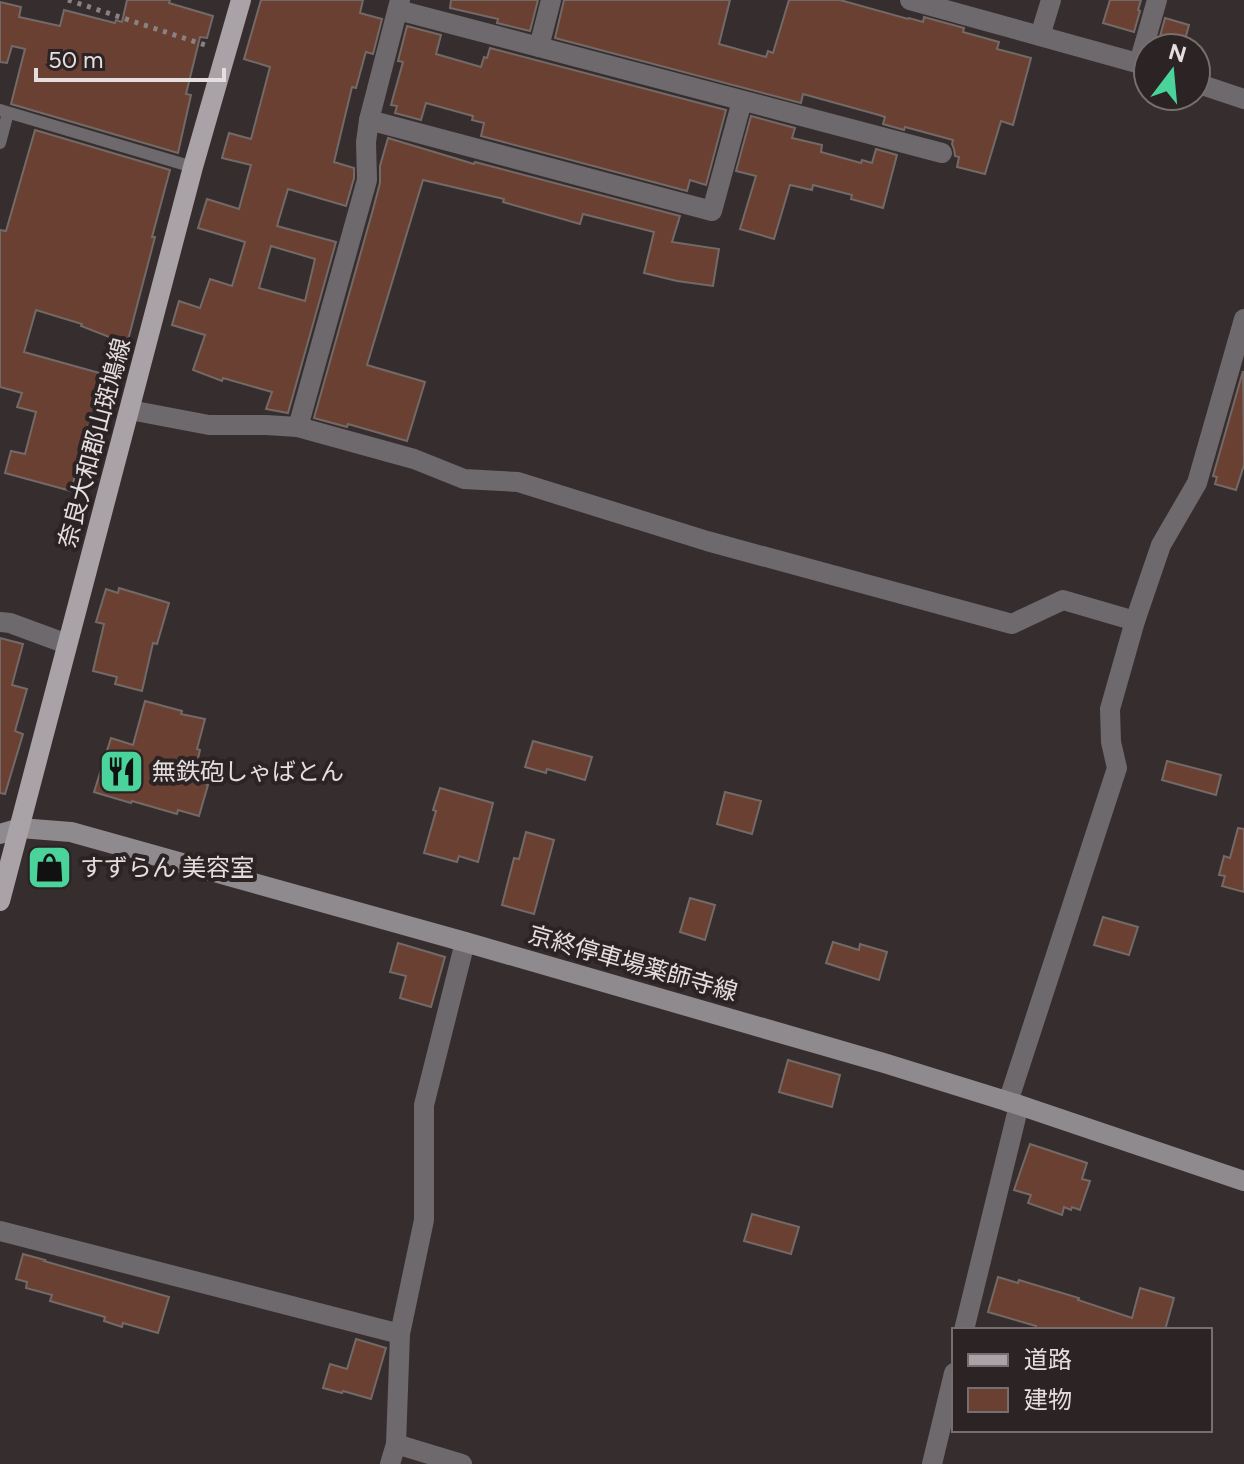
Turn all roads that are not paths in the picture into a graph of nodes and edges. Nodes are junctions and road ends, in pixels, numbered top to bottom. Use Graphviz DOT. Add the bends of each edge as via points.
graph roads {
  1 [pos="241,0"];
  2 [pos="551,0"];
  3 [pos="910,0"];
  4 [pos="1051,0"];
  5 [pos="1157,0"];
  6 [pos="399,5"];
  7 [pos="1151,32"];
  8 [pos="1040,36"];
  9 [pos="539,47"];
  10 [pos="1132,62"];
  11 [pos="1212,88"];
  12 [pos="1244,99"];
  13 [pos="742,101"];
  14 [pos="4,112"];
  15 [pos="369,120"];
  16 [pos="0,143"];
  17 [pos="942,153"];
  18 [pos="193,167"];
  19 [pos="1244,319"];
  20 [pos="130,410"];
  21 [pos="298,427"];
  22 [pos="1135,621"];
  23 [pos="0,622"];
  24 [pos="67,644"];
  25 [pos="20,828"];
  26 [pos="0,834"];
  27 [pos="0,901"];
  28 [pos="465,942"];
  29 [pos="1013,1104"];
  30 [pos="1244,1181"];
  31 [pos="0,1231"];
  32 [pos="964,1328"];
  33 [pos="400,1334"];
  34 [pos="952,1381"];
  35 [pos="393,1454"];
  36 [pos="462,1464"];
  37 [pos="932,1464"];
  1 -- 18 [label="main road, 奈良大和郡山斑鳩線"];
  2 -- 9 [label="street"];
  3 -- 8 [label="street"];
  4 -- 8 [label="street"];
  5 -- 7 [label="street"];
  6 -- 9 [label="street"];
  6 -- 15 [label="street"];
  8 -- 10 [label="street"];
  9 -- 13 [label="street"];
  11 -- 12 [label="street"];
  13 -- 15 [label="street" via="712,211"];
  13 -- 17 [label="street"];
  14 -- 16 [label="lane"];
  14 -- 18 [label="lane"];
  15 -- 21 [label="street" via="367,180"];
  18 -- 20 [label="main road, 奈良大和郡山斑鳩線"];
  19 -- 22 [label="street" via="1197,483 1161,545"];
  20 -- 21 [label="street" via="209,425"];
  20 -- 24 [label="main road, 奈良大和郡山斑鳩線"];
  21 -- 22 [label="street" via="414,459 464,479 518,482 707,541 1012,624 1063,600"];
  22 -- 29 [label="street" via="1110,709 1117,768"];
  23 -- 24 [label="street"];
  24 -- 25 [label="main road, 奈良大和郡山斑鳩線"];
  25 -- 26 [label="main road, 京終停車場薬師寺線"];
  25 -- 27 [label="main road, 奈良大和郡山斑鳩線"];
  25 -- 28 [label="main road, 京終停車場薬師寺線" via="71,832"];
  28 -- 29 [label="main road, 京終停車場薬師寺線"];
  28 -- 33 [label="street" via="424,1105 424,1220"];
  29 -- 30 [label="main road, 京終停車場薬師寺線"];
  29 -- 32 [label="street"];
  31 -- 33 [label="street"];
  33 -- 35 [label="street"];
  34 -- 37 [label="street"];
  35 -- 36 [label="street"];
}
